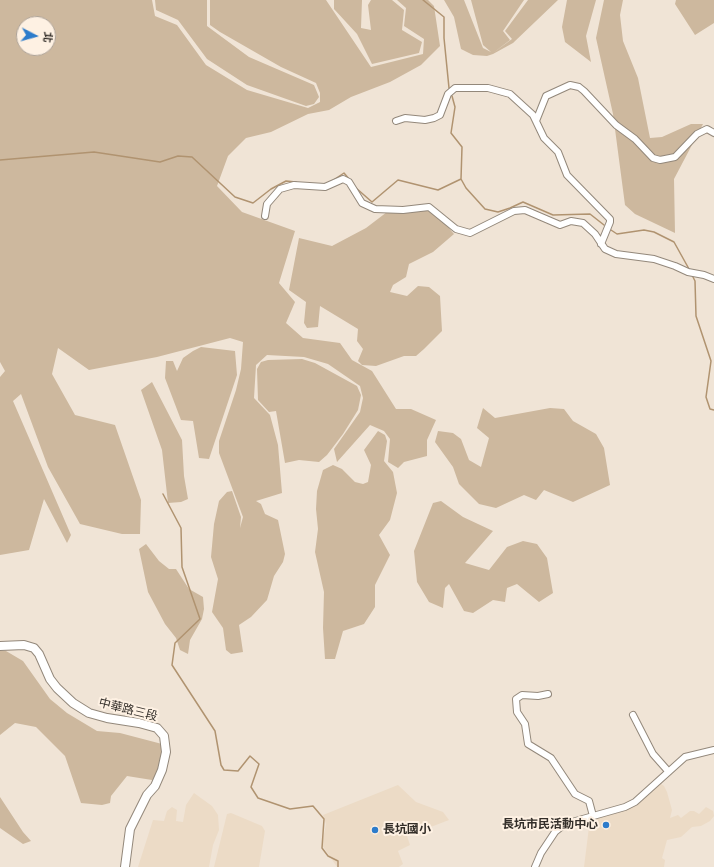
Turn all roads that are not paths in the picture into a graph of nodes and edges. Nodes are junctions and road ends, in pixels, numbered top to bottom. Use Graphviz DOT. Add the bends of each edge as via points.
graph roads {
  1 [pos="396,121"];
  2 [pos="536,121"];
  3 [pos="714,133"];
  4 [pos="265,216"];
  5 [pos="601,244"];
  6 [pos="714,279"];
  7 [pos="0,646"];
  8 [pos="548,694"];
  9 [pos="633,714"];
  10 [pos="714,750"];
  11 [pos="668,771"];
  12 [pos="593,816"];
  13 [pos="125,867"];
  14 [pos="534,867"];
  1 -- 2 [label="street" via="405,118 425,120 440,115 448,94 455,88 488,88 510,94 527,108"];
  2 -- 3 [label="street" via="546,96 570,86 584,91 616,125 635,139 653,158 660,160 675,157 697,134 707,129"];
  2 -- 5 [label="street" via="544,138 558,152 566,175 610,219"];
  4 -- 5 [label="street" via="267,204 280,189 294,185 325,186 343,179 349,182 362,203 375,209 403,210 429,207 456,229 470,233 514,211 525,210 560,225 571,221 583,223"];
  5 -- 6 [label="street" via="616,254 654,259"];
  7 -- 13 [label="main road, 中華路三段" via="24,644 34,648 57,688 73,703 90,713 157,728 164,736 166,752 162,770 156,786 148,795 130,829"];
  8 -- 12 [label="street" via="522,695 516,699 517,712 525,724 528,744 551,758 575,794 589,800"];
  9 -- 11 [label="street" via="653,754"];
  10 -- 11 [label="street" via="685,757"];
  11 -- 12 [label="street" via="635,802"];
  12 -- 14 [label="street" via="565,824 555,832"];
}
